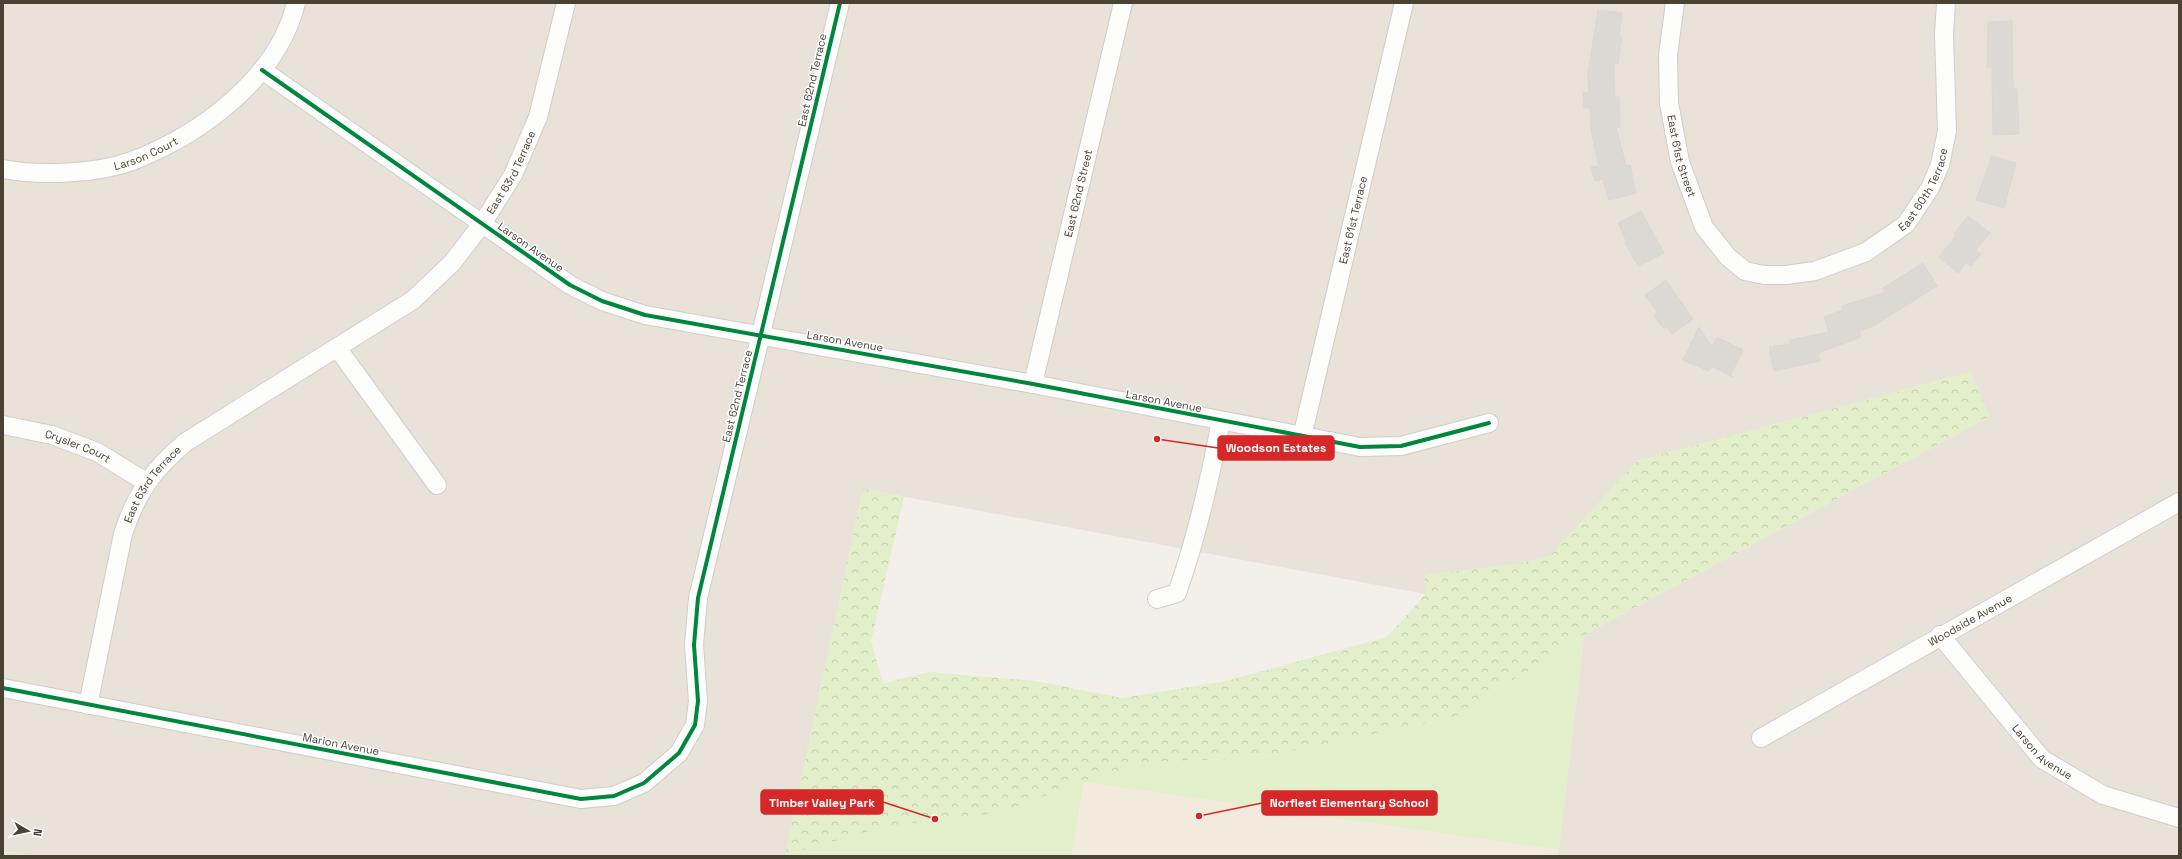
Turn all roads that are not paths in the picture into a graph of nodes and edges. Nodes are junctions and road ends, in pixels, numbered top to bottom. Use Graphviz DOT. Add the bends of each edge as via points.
graph roads {
  1 [pos="296,3"];
  2 [pos="566,3"];
  3 [pos="840,3"];
  4 [pos="1123,3"];
  5 [pos="1404,3"];
  6 [pos="1675,3"];
  7 [pos="1946,3"];
  8 [pos="262,70"];
  9 [pos="3,169"];
  10 [pos="482,224"];
  11 [pos="1764,276"];
  12 [pos="761,335"];
  13 [pos="338,349"];
  14 [pos="1033,384"];
  15 [pos="1221,421"];
  16 [pos="1489,423"];
  17 [pos="3,425"];
  18 [pos="1302,437"];
  19 [pos="146,482"];
  20 [pos="437,485"];
  21 [pos="2179,502"];
  22 [pos="1157,599"];
  23 [pos="1940,635"];
  24 [pos="3,688"];
  25 [pos="88,705"];
  26 [pos="1761,738"];
  27 [pos="667,763"];
  28 [pos="2179,818"];
  1 -- 8 [label="street, Larson Court" via="280,42"];
  2 -- 10 [label="street, East 63rd Terrace" via="538,117 513,175"];
  3 -- 12 [label="street, East 62nd Terrace"];
  4 -- 14 [label="street, East 62nd Street"];
  5 -- 18 [label="street, East 61st Terrace"];
  6 -- 11 [label="street, East 61st Street" via="1668,55 1669,98 1680,162 1704,227 1728,257 1745,271"];
  7 -- 11 [label="street, East 60th Terrace" via="1944,34 1947,131 1940,165 1930,188 1906,224 1866,252 1815,271"];
  8 -- 9 [label="street, Larson Court" via="228,106 180,140 130,161 78,172 18,172"];
  8 -- 10 [label="street, Larson Avenue"];
  10 -- 12 [label="street, Larson Avenue" via="570,285 602,301 645,315"];
  10 -- 13 [label="street, East 63rd Terrace" via="452,262 414,300"];
  12 -- 14 [label="street, Larson Avenue"];
  12 -- 27 [label="street, East 62nd Terrace" via="698,598 694,645 698,701 695,725 679,753"];
  13 -- 19 [label="street, East 63rd Terrace" via="186,442 167,458"];
  13 -- 20 [label="street"];
  14 -- 15 [label="street, Larson Avenue"];
  15 -- 18 [label="street, Larson Avenue"];
  15 -- 22 [label="street" via="1188,563 1177,593"];
  16 -- 18 [label="street, Larson Avenue" via="1401,446 1360,447"];
  17 -- 19 [label="street, Crysler Court" via="52,435 98,452"];
  19 -- 25 [label="street, East 63rd Terrace" via="130,511 123,534"];
  21 -- 23 [label="street, Woodside Avenue"];
  23 -- 26 [label="street, Woodside Avenue"];
  23 -- 28 [label="street, Larson Avenue" via="2042,758 2103,795"];
  24 -- 25 [label="street, Marion Avenue"];
  25 -- 27 [label="street, Marion Avenue" via="581,799 614,796 644,783"];
}
